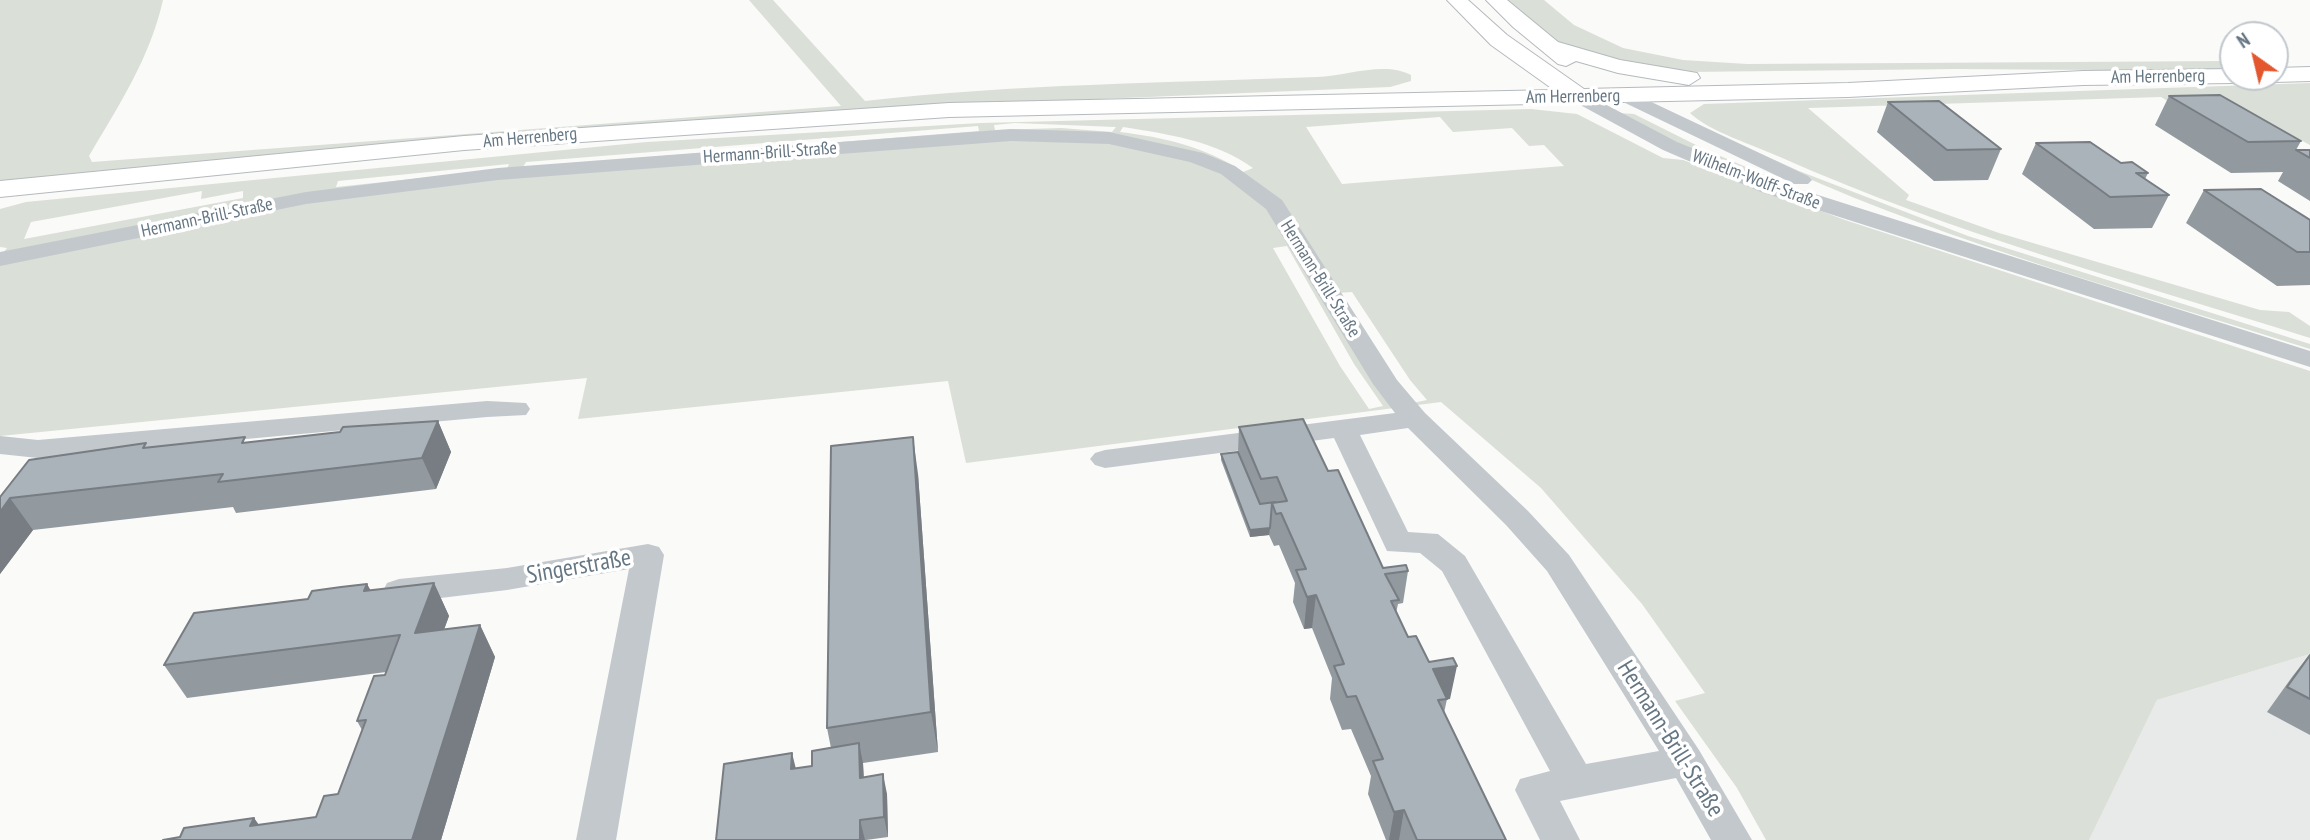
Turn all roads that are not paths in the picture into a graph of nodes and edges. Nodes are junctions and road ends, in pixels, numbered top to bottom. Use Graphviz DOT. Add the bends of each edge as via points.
graph roads {
  1 [pos="1457,0"];
  2 [pos="1496,0"];
  3 [pos="1548,46"];
  4 [pos="1525,61"];
  5 [pos="2310,74"];
  6 [pos="2289,75"];
  7 [pos="2219,76"];
  8 [pos="2083,78"];
  9 [pos="1706,80"];
  10 [pos="1605,83"];
  11 [pos="1489,87"];
  12 [pos="1570,91"];
  13 [pos="1673,94"];
  14 [pos="1626,96"];
  15 [pos="1062,106"];
  16 [pos="1664,117"];
  17 [pos="0,190"];
  18 [pos="1941,242"];
  19 [pos="0,259"];
  20 [pos="2310,359"];
  21 [pos="516,409"];
  22 [pos="1415,419"];
  23 [pos="1343,428"];
  24 [pos="0,445"];
  25 [pos="1105,459"];
  26 [pos="373,595"];
  27 [pos="1686,761"];
  28 [pos="1576,782"];
  29 [pos="596,840"];
  30 [pos="1560,840"];
  31 [pos="1732,840"];
  1 -- 4 [label="main road"];
  2 -- 3 [label="main road"];
  3 -- 9 [label="main road" via="1628,68"];
  3 -- 10 [label="main road"];
  4 -- 11 [label="main road" via="1522,79"];
  4 -- 12 [label="main road"];
  5 -- 6 [label="main road"];
  7 -- 8 [label="main road, Am Herrenberg"];
  8 -- 9 [label="main road, Am Herrenberg" via="1920,74"];
  8 -- 13 [label="main road, Am Herrenberg"];
  9 -- 10 [label="main road"];
  10 -- 12 [label="main road"];
  10 -- 14 [label="main road"];
  11 -- 12 [label="main road, Am Herrenberg"];
  11 -- 15 [label="main road, Am Herrenberg"];
  12 -- 14 [label="main road, Am Herrenberg"];
  12 -- 15 [label="main road, Am Herrenberg"];
  12 -- 18 [label="street, Wilhelm-Wolff-Straße" via="1632,127 1720,168"];
  13 -- 14 [label="main road, Am Herrenberg"];
  13 -- 16 [label="main road" via="1661,107"];
  14 -- 16 [label="street, Wilhelm-Wolff-Straße"];
  15 -- 17 [label="main road, Am Herrenberg" via="650,128"];
  16 -- 18 [label="street, Wilhelm-Wolff-Straße"];
  18 -- 20 [label="street, Wilhelm-Wolff-Straße"];
  19 -- 22 [label="street, Hermann-Brill-Straße" via="306,198 498,174 1011,135 1109,138 1196,156 1228,170 1273,205 1385,384"];
  21 -- 24 [label="street" via="38,449"];
  22 -- 23 [label="street"];
  22 -- 27 [label="street, Hermann-Brill-Straße" via="1558,563"];
  23 -- 25 [label="street"];
  23 -- 28 [label="street" via="1398,542 1427,542 1454,564"];
  26 -- 29 [label="street, Singerstraße" via="648,555"];
  27 -- 28 [label="street"];
  27 -- 31 [label="street, Hermann-Brill-Straße"];
  28 -- 30 [label="street" via="1534,790"];
}
